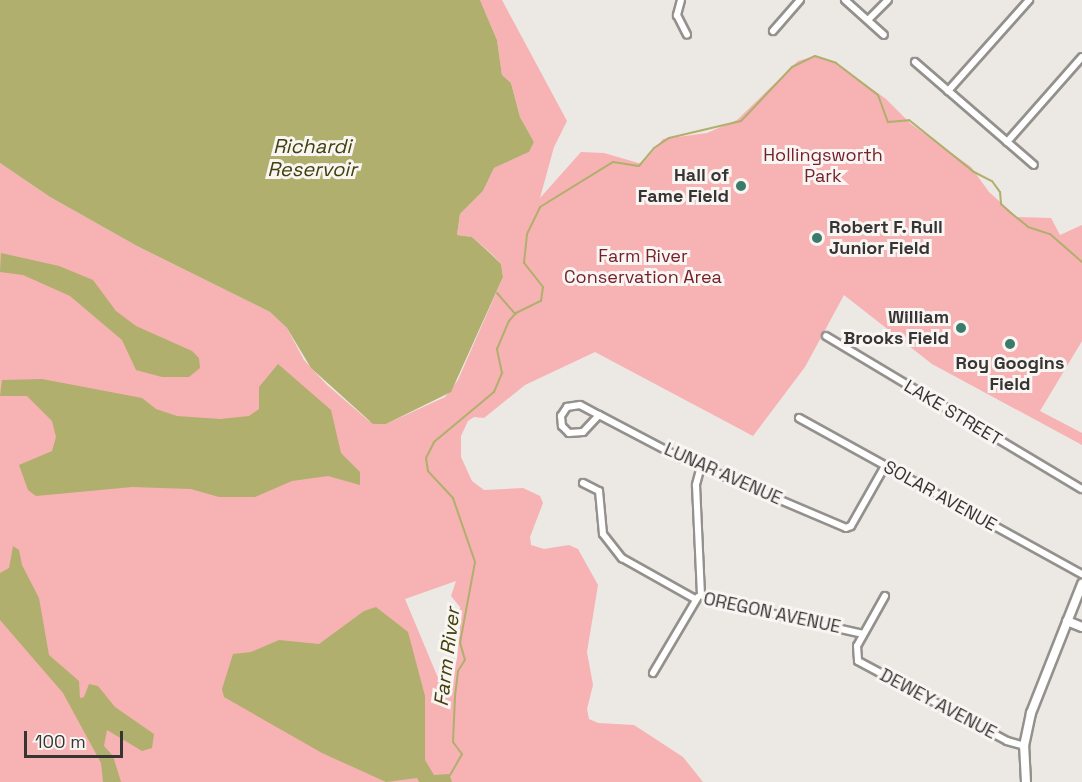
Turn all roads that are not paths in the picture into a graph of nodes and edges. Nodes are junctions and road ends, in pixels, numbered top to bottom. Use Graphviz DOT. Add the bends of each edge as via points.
graph roads {
  1 [pos="681,0"];
  2 [pos="800,0"];
  3 [pos="845,0"];
  4 [pos="888,0"];
  5 [pos="1029,0"];
  6 [pos="868,20"];
  7 [pos="773,31"];
  8 [pos="687,34"];
  9 [pos="884,35"];
  10 [pos="1082,57"];
  11 [pos="915,62"];
  12 [pos="948,91"];
  13 [pos="1007,142"];
  14 [pos="1034,165"];
  15 [pos="826,336"];
  16 [pos="599,416"];
  17 [pos="799,418"];
  18 [pos="701,466"];
  19 [pos="885,466"];
  20 [pos="583,483"];
  21 [pos="1082,489"];
  22 [pos="1082,574"];
  23 [pos="1082,584"];
  24 [pos="885,596"];
  25 [pos="698,597"];
  26 [pos="1067,621"];
  27 [pos="1082,627"];
  28 [pos="863,634"];
  29 [pos="652,674"];
  30 [pos="1024,747"];
  31 [pos="1026,782"];
  1 -- 8 [label="street" via="677,15"];
  2 -- 7 [label="street"];
  3 -- 6 [label="street"];
  4 -- 6 [label="street"];
  5 -- 12 [label="street"];
  6 -- 9 [label="street"];
  10 -- 13 [label="street"];
  11 -- 12 [label="street"];
  12 -- 13 [label="street"];
  13 -- 14 [label="street"];
  15 -- 21 [label="street, LAKE STREET"];
  16 -- 16 [label="street, LUNAR AVENUE" via="576,435 565,430 560,421 564,410 572,405"];
  16 -- 18 [label="street, LUNAR AVENUE"];
  17 -- 19 [label="street, SOLAR AVENUE"];
  18 -- 19 [label="street, LUNAR AVENUE" via="849,528"];
  18 -- 25 [label="street" via="696,485"];
  19 -- 22 [label="street, SOLAR AVENUE"];
  20 -- 25 [label="street" via="599,491 602,530 626,561"];
  23 -- 26 [label="main road"];
  24 -- 28 [label="street"];
  25 -- 28 [label="street, OREGON AVENUE"];
  25 -- 29 [label="street, OREGON AVENUE"];
  26 -- 27 [label="street"];
  26 -- 30 [label="main road" via="1033,706"];
  28 -- 30 [label="street, DEWEY AVENUE" via="855,656 860,663"];
  30 -- 31 [label="main road"];
}
